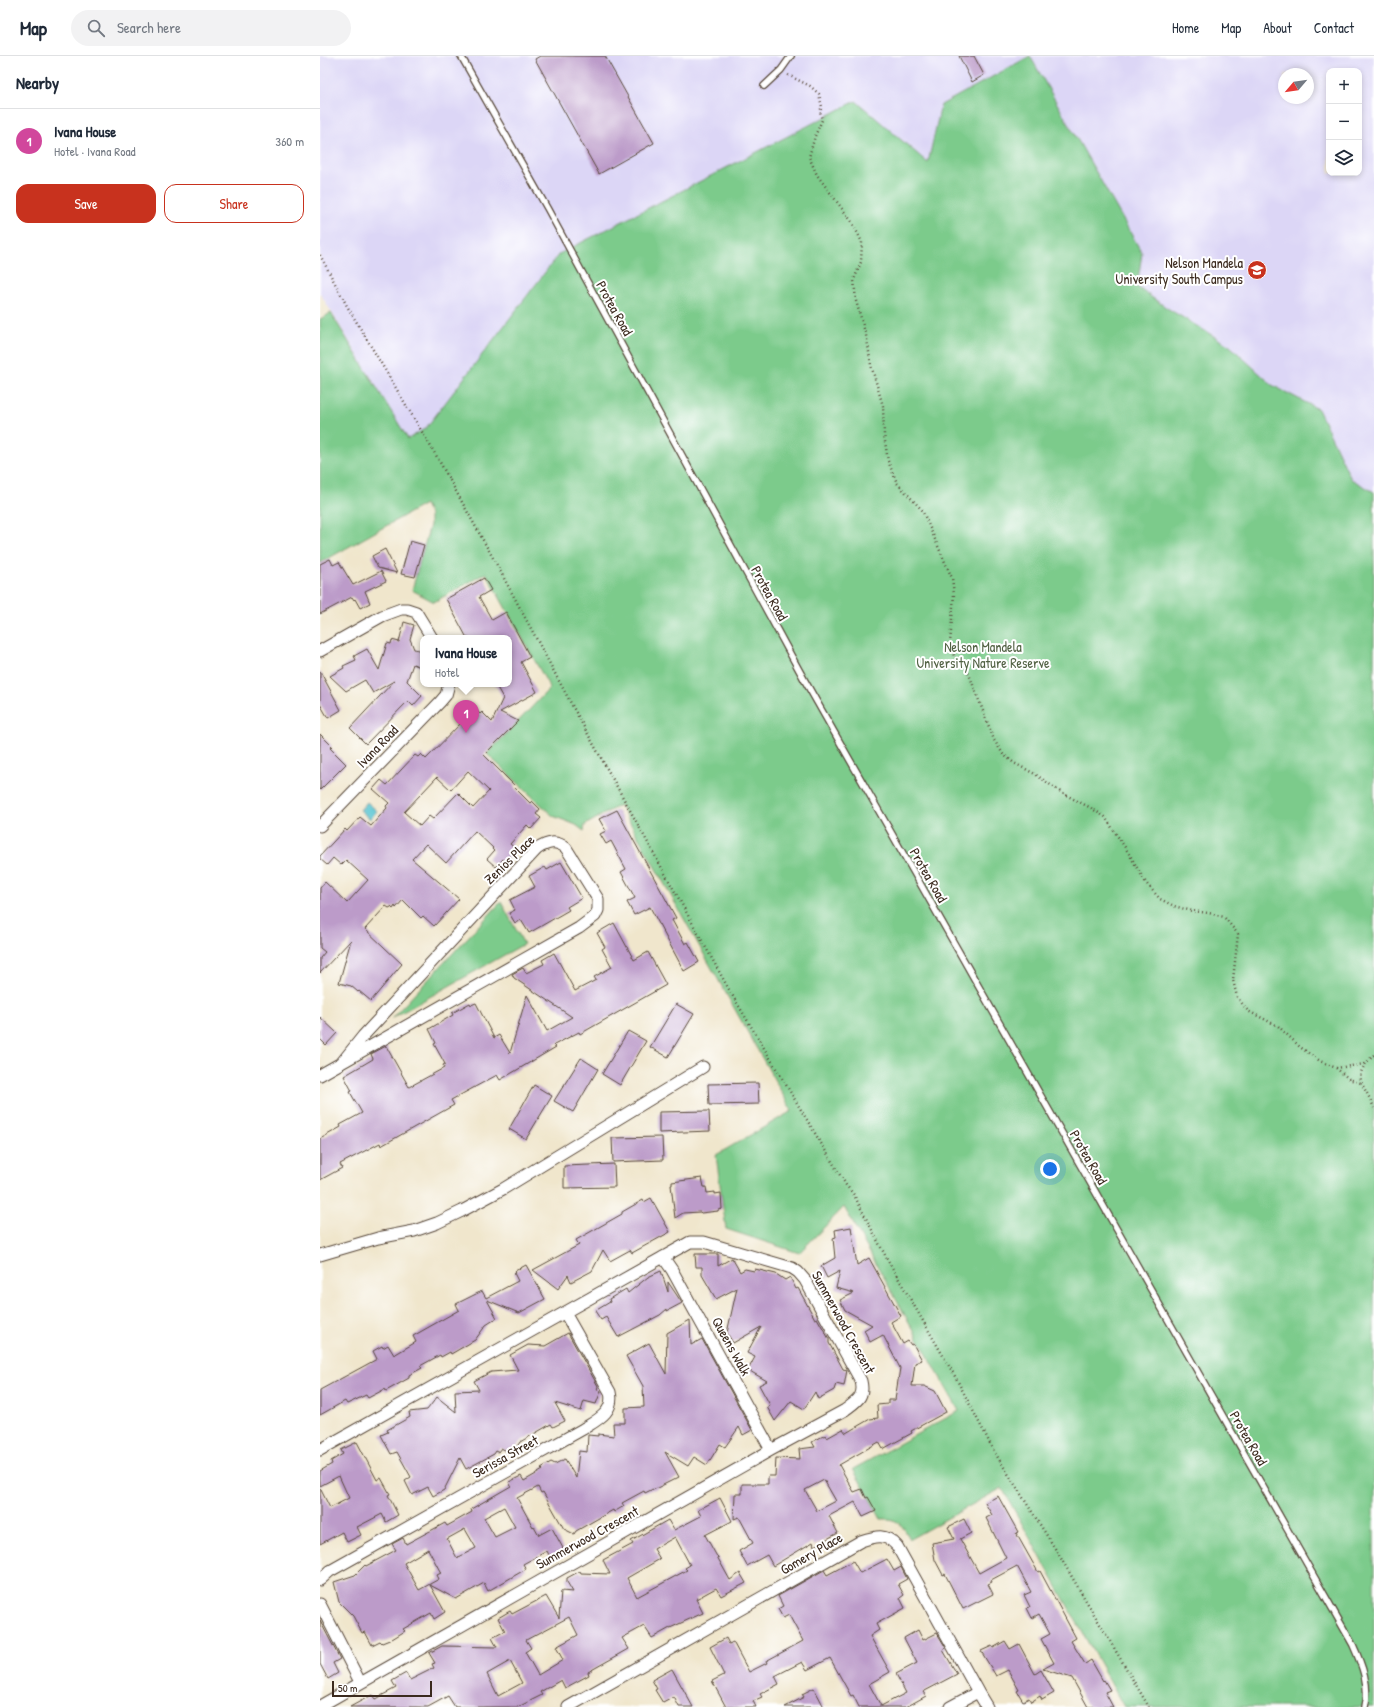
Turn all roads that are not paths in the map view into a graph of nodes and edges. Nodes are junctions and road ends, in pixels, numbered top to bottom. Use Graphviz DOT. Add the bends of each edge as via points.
graph roads {
  1 [pos="461,56"];
  2 [pos="791,56"];
  3 [pos="764,86"];
  4 [pos="430,635"];
  5 [pos="320,651"];
  6 [pos="448,687"];
  7 [pos="320,826"];
  8 [pos="343,1061"];
  9 [pos="703,1067"];
  10 [pos="320,1075"];
  11 [pos="320,1255"];
  12 [pos="663,1257"];
  13 [pos="565,1313"];
  14 [pos="320,1450"];
  15 [pos="771,1450"];
  16 [pos="320,1580"];
  17 [pos="320,1604"];
  18 [pos="360,1682"];
  19 [pos="978,1692"];
  20 [pos="320,1706"];
  21 [pos="568,1707"];
  22 [pos="950,1707"];
  23 [pos="987,1707"];
  24 [pos="1365,1707"];
  1 -- 24 [label="lane, Protea Road" via="548,208 805,681 1353,1645 1364,1669 1367,1696"];
  2 -- 3 [label="lane"];
  4 -- 5 [label="street" via="416,612 401,609 382,616"];
  6 -- 7 [label="street, Ivana Road" via="440,702"];
  8 -- 8 [label="street, Zenios Place" via="579,928 595,916 598,899 566,848 560,843 552,842 537,849 363,1036"];
  8 -- 10 [label="street, Zenios Place"];
  9 -- 11 [label="street" via="503,1189 462,1211 414,1231 378,1238"];
  12 -- 13 [label="street, Summerwood Crescent"];
  12 -- 15 [label="street, Queens Walk" via="718,1350"];
  12 -- 15 [label="street, Summerwood Crescent" via="690,1242 704,1242 792,1268 805,1280 863,1389 856,1402 845,1410"];
  13 -- 14 [label="street, Summerwood Crescent"];
  13 -- 16 [label="street, Serissa Street" via="610,1392 612,1400 605,1414 583,1429 330,1571"];
  15 -- 18 [label="street, Summerwood Crescent"];
  17 -- 18 [label="street"];
  18 -- 20 [label="street, Summerwood Crescent"];
  19 -- 21 [label="street, Gomery Place" via="897,1546 888,1538 879,1536 861,1541"];
  19 -- 22 [label="street"];
  19 -- 23 [label="street, Gomery Place"];
}
